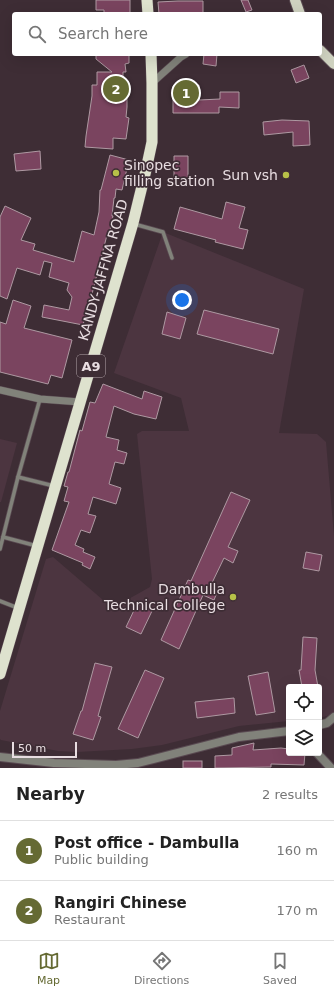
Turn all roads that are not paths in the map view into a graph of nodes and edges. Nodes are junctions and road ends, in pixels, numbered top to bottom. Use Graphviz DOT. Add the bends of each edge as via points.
graph roads {
  1 [pos="147,0"];
  2 [pos="295,0"];
  3 [pos="148,12"];
  4 [pos="299,12"];
  5 [pos="322,52"];
  6 [pos="151,56"];
  7 [pos="184,56"];
  8 [pos="334,64"];
  9 [pos="152,83"];
  10 [pos="133,223"];
  11 [pos="172,258"];
  12 [pos="0,390"];
  13 [pos="40,399"];
  14 [pos="80,402"];
  15 [pos="18,477"];
  16 [pos="56,487"];
  17 [pos="3,537"];
  18 [pos="38,546"];
  19 [pos="0,549"];
  20 [pos="0,601"];
  21 [pos="19,608"];
  22 [pos="0,674"];
  23 [pos="334,717"];
  24 [pos="322,724"];
  25 [pos="286,731"];
  26 [pos="320,756"];
  27 [pos="0,757"];
  28 [pos="331,768"];
  1 -- 3 [label="highway"];
  2 -- 4 [label="main road"];
  5 -- 8 [label="main road"];
  6 -- 9 [label="highway, KANDY-JAFFNA ROAD / A9"];
  7 -- 9 [label="street"];
  9 -- 10 [label="highway, KANDY-JAFFNA ROAD / A9" via="152,142"];
  10 -- 11 [label="lane" via="163,232"];
  10 -- 14 [label="highway, KANDY-JAFFNA ROAD / A9"];
  12 -- 13 [label="street"];
  13 -- 14 [label="street"];
  13 -- 15 [label="lane"];
  14 -- 16 [label="highway, KANDY-JAFFNA ROAD / A9"];
  15 -- 16 [label="lane"];
  15 -- 17 [label="lane"];
  16 -- 18 [label="highway, KANDY-JAFFNA ROAD / A9"];
  17 -- 18 [label="lane"];
  17 -- 19 [label="lane"];
  18 -- 21 [label="highway, KANDY-JAFFNA ROAD / A9"];
  20 -- 21 [label="lane"];
  21 -- 22 [label="highway, KANDY-JAFFNA ROAD / A9"];
  23 -- 24 [label="street"];
  25 -- 27 [label="street" via="239,737 138,763 116,765 54,763"];
  26 -- 28 [label="street"];
}
